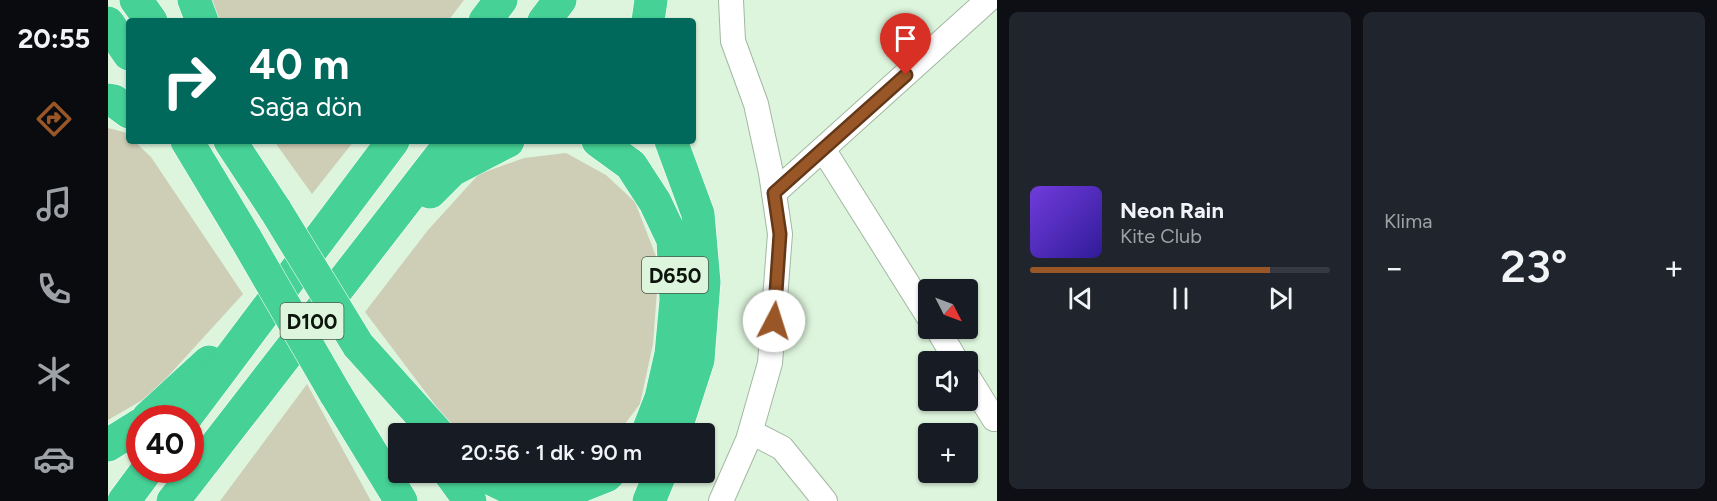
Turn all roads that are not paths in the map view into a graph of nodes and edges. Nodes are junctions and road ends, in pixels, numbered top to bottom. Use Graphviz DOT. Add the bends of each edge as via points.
graph roads {
  1 [pos="136,0"];
  2 [pos="194,0"];
  3 [pos="477,0"];
  4 [pos="501,0"];
  5 [pos="560,0"];
  6 [pos="651,0"];
  7 [pos="731,0"];
  8 [pos="988,0"];
  9 [pos="149,18"];
  10 [pos="201,18"];
  11 [pos="466,18"];
  12 [pos="487,18"];
  13 [pos="546,18"];
  14 [pos="648,18"];
  15 [pos="108,23"];
  16 [pos="126,50"];
  17 [pos="108,100"];
  18 [pos="126,110"];
  19 [pos="172,144"];
  20 [pos="189,144"];
  21 [pos="232,144"];
  22 [pos="250,144"];
  23 [pos="386,144"];
  24 [pos="391,144"];
  25 [pos="450,144"];
  26 [pos="502,144"];
  27 [pos="602,144"];
  28 [pos="672,144"];
  29 [pos="823,149"];
  30 [pos="204,168"];
  31 [pos="365,177"];
  32 [pos="774,193"];
  33 [pos="276,211"];
  34 [pos="347,277"];
  35 [pos="918,300"];
  36 [pos="273,301"];
  37 [pos="358,345"];
  38 [pos="335,393"];
  39 [pos="978,393"];
  40 [pos="162,405"];
  41 [pos="195,405"];
  42 [pos="994,419"];
  43 [pos="413,423"];
  44 [pos="428,423"];
  45 [pos="651,423"];
  46 [pos="678,423"];
  47 [pos="751,432"];
  48 [pos="126,434"];
  49 [pos="108,445"];
  50 [pos="137,483"];
  51 [pos="457,483"];
  52 [pos="500,483"];
  53 [pos="588,483"];
  54 [pos="656,483"];
  55 [pos="179,494"];
  56 [pos="124,501"];
  57 [pos="390,501"];
  58 [pos="401,501"];
  59 [pos="470,501"];
  60 [pos="649,501"];
  61 [pos="721,501"];
  62 [pos="825,501"];
  1 -- 9 [label="highway"];
  2 -- 10 [label="highway"];
  3 -- 11 [label="highway"];
  4 -- 12 [label="highway"];
  5 -- 13 [label="highway"];
  6 -- 14 [label="highway"];
  7 -- 32 [label="street" via="733,41 756,104"];
  8 -- 29 [label="street"];
  15 -- 16 [label="highway"];
  17 -- 18 [label="highway"];
  19 -- 30 [label="highway"];
  20 -- 30 [label="highway"];
  21 -- 33 [label="highway"];
  22 -- 33 [label="highway"];
  23 -- 31 [label="highway"];
  24 -- 31 [label="highway, D100"];
  25 -- 34 [label="highway, D100"];
  26 -- 34 [label="highway" via="452,170"];
  27 -- 45 [label="highway, D650" via="631,165 673,240 676,300 672,354"];
  28 -- 46 [label="highway, D650" via="698,214 704,282 698,360"];
  29 -- 32 [label="street"];
  29 -- 35 [label="street"];
  30 -- 38 [label="highway, bridge"];
  31 -- 36 [label="highway, D100"];
  32 -- 47 [label="street" via="780,234 770,363"];
  33 -- 37 [label="highway, bridge"];
  34 -- 55 [label="highway, D100"];
  36 -- 40 [label="highway"];
  36 -- 41 [label="highway, D100"];
  37 -- 43 [label="highway"];
  37 -- 44 [label="highway"];
  38 -- 57 [label="highway"];
  38 -- 58 [label="highway"];
  39 -- 42 [label="street"];
  47 -- 61 [label="street"];
  47 -- 62 [label="street" via="782,448"];
  48 -- 49 [label="highway"];
  50 -- 56 [label="highway"];
  51 -- 59 [label="highway"];
  52 -- 53 [label="highway" via="512,489 560,494"];
  54 -- 60 [label="highway"];
}
